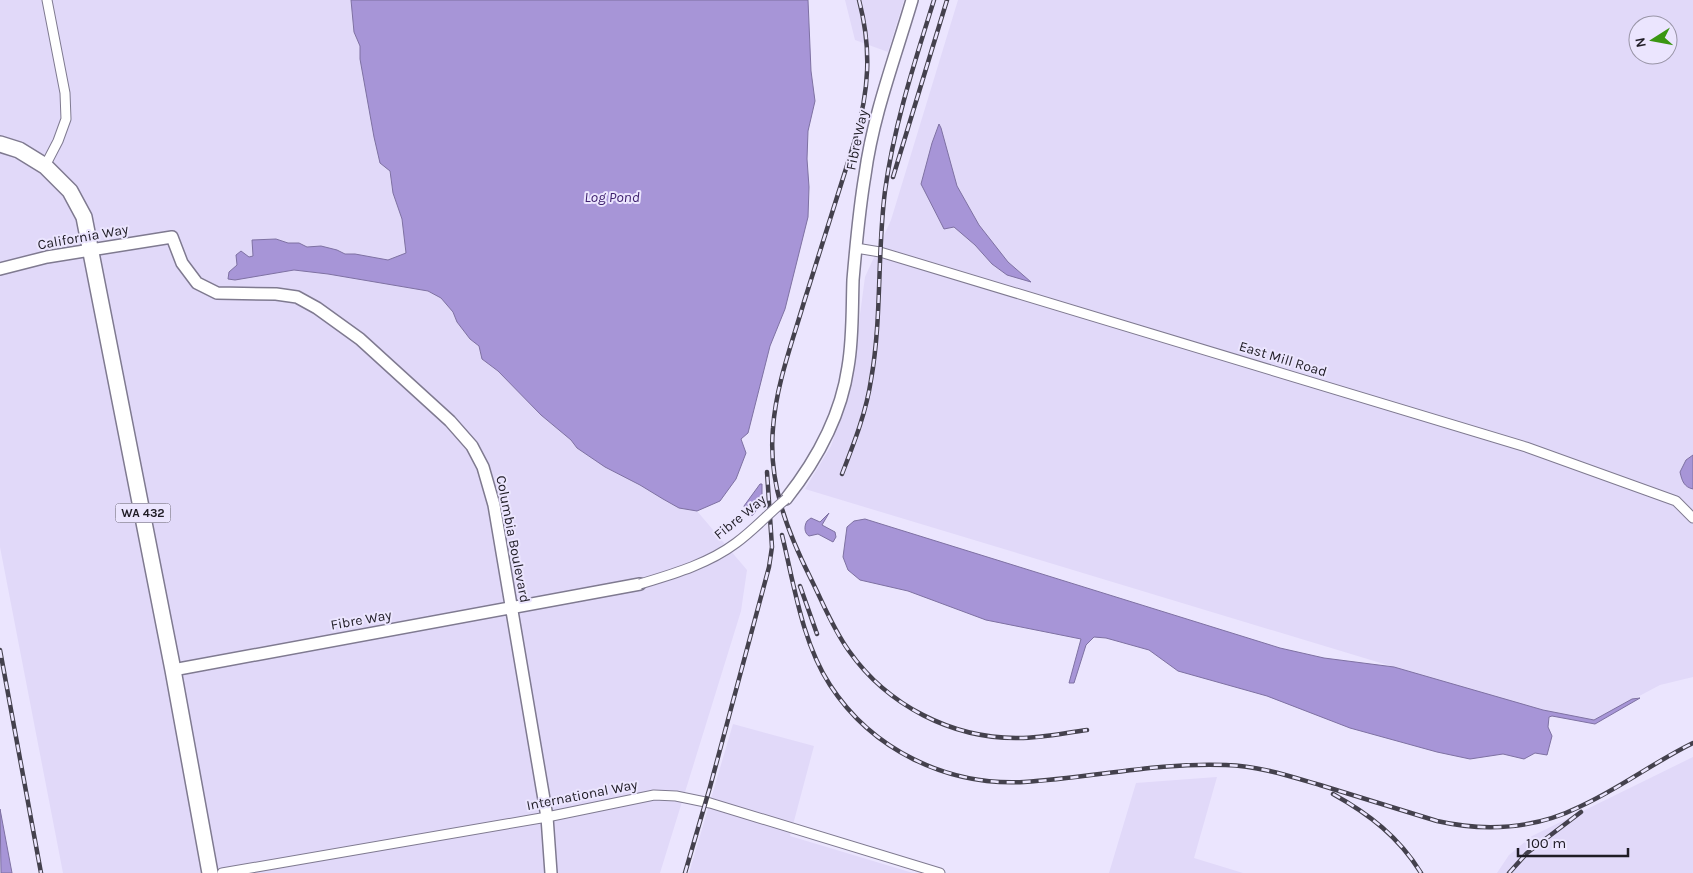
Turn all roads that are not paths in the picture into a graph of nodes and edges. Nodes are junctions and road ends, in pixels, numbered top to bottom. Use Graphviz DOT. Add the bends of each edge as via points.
graph roads {
  1 [pos="47,0"];
  2 [pos="912,0"];
  3 [pos="0,144"];
  4 [pos="45,166"];
  5 [pos="172,237"];
  6 [pos="856,248"];
  7 [pos="92,251"];
  8 [pos="0,269"];
  9 [pos="786,499"];
  10 [pos="1693,518"];
  11 [pos="640,584"];
  12 [pos="511,608"];
  13 [pos="173,670"];
  14 [pos="547,816"];
  15 [pos="210,873"];
  16 [pos="222,873"];
  17 [pos="551,873"];
  18 [pos="940,873"];
  1 -- 4 [label="street" via="65,94 66,119"];
  2 -- 6 [label="street, Fibre Way" via="868,150"];
  3 -- 4 [label="highway, WA 432" via="19,150"];
  4 -- 7 [label="highway, WA 432" via="75,200 84,217"];
  5 -- 7 [label="street, California Way"];
  5 -- 12 [label="street, Columbia Boulevard" via="182,263 197,283 217,293 297,297 360,339 450,421 472,446 482,467 494,505"];
  6 -- 9 [label="street, Fibre Way" via="848,367 838,407 823,444"];
  6 -- 10 [label="street, East Mill Road" via="880,252 1526,447 1676,501"];
  7 -- 8 [label="street, California Way"];
  7 -- 13 [label="highway, WA 432"];
  9 -- 11 [label="street, Fibre Way, bridge" via="737,543 715,556 681,572"];
  11 -- 12 [label="street, Fibre Way"];
  12 -- 13 [label="street, Fibre Way"];
  12 -- 14 [label="street, Columbia Boulevard"];
  13 -- 15 [label="highway, WA 432"];
  14 -- 16 [label="street, International Way"];
  14 -- 17 [label="street, Columbia Boulevard"];
  14 -- 18 [label="street, International Way" via="654,795 676,796 710,803"];
}
